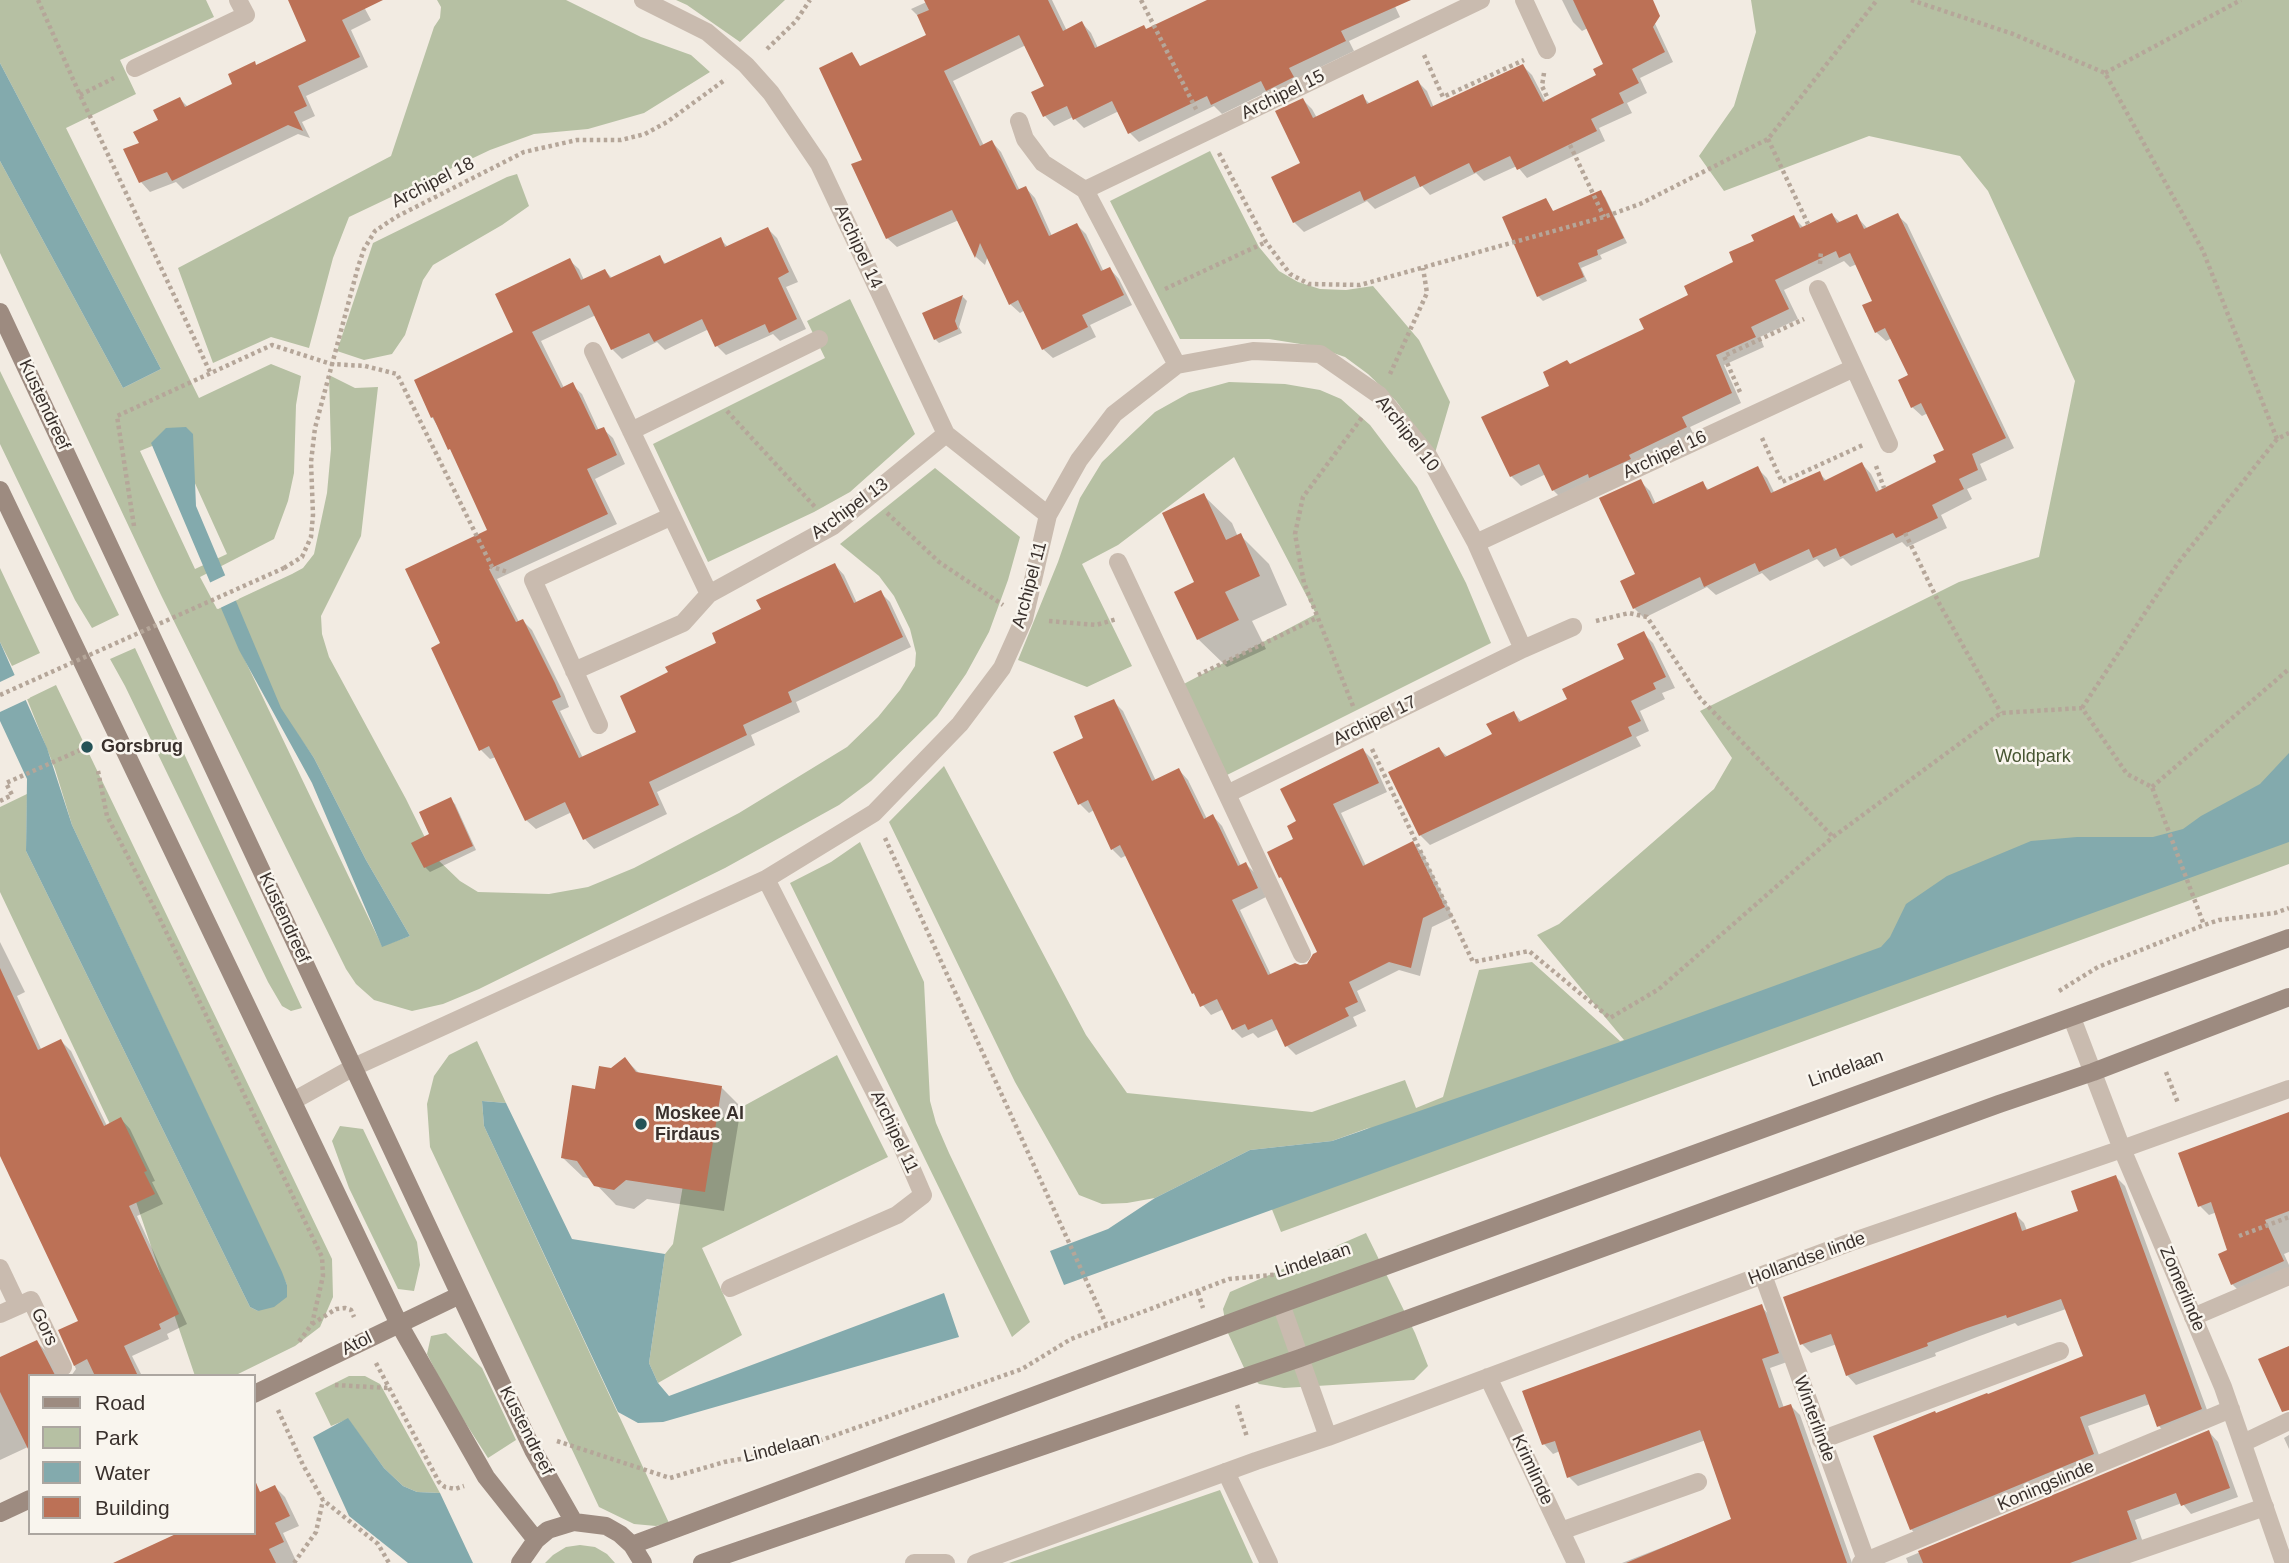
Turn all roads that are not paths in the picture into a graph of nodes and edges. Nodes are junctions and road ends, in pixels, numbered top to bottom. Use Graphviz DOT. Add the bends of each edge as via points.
graph roads {
  1 [pos="238,0"];
  2 [pos="643,0"];
  3 [pos="1481,0"];
  4 [pos="1524,0"];
  5 [pos="1547,50"];
  6 [pos="135,68"];
  7 [pos="1019,121"];
  8 [pos="1085,190"];
  9 [pos="1818,289"];
  10 [pos="0,312"];
  11 [pos="819,339"];
  12 [pos="593,351"];
  13 [pos="1177,365"];
  14 [pos="1854,368"];
  15 [pos="631,431"];
  16 [pos="946,434"];
  17 [pos="1889,444"];
  18 [pos="0,490"];
  19 [pos="1048,515"];
  20 [pos="672,516"];
  21 [pos="1476,543"];
  22 [pos="1118,562"];
  23 [pos="709,594"];
  24 [pos="1573,627"];
  25 [pos="1523,649"];
  26 [pos="574,671"];
  27 [pos="599,725"];
  28 [pos="1227,794"];
  29 [pos="766,879"];
  30 [pos="2289,938"];
  31 [pos="1302,954"];
  32 [pos="2289,997"];
  33 [pos="2072,1018"];
  34 [pos="354,1066"];
  35 [pos="2093,1072"];
  36 [pos="2289,1089"];
  37 [pos="293,1101"];
  38 [pos="2122,1149"];
  39 [pos="0,1268"];
  40 [pos="1763,1275"];
  41 [pos="2289,1276"];
  42 [pos="730,1288"];
  43 [pos="460,1295"];
  44 [pos="1281,1304"];
  45 [pos="18,1306"];
  46 [pos="0,1314"];
  47 [pos="2193,1317"];
  48 [pos="400,1324"];
  49 [pos="2060,1351"];
  50 [pos="1300,1358"];
  51 [pos="62,1367"];
  52 [pos="1488,1377"];
  53 [pos="261,1390"];
  54 [pos="2231,1409"];
  55 [pos="2289,1421"];
  56 [pos="1328,1437"];
  57 [pos="1822,1440"];
  58 [pos="2243,1443"];
  59 [pos="1226,1472"];
  60 [pos="1698,1482"];
  61 [pos="28,1500"];
  62 [pos="2265,1507"];
  63 [pos="0,1513"];
  64 [pos="573,1522"];
  65 [pos="1562,1531"];
  66 [pos="536,1540"];
  67 [pos="632,1545"];
  68 [pos="2108,1561"];
  69 [pos="1865,1562"];
  70 [pos="520,1563"];
  71 [pos="643,1563"];
  72 [pos="702,1563"];
  73 [pos="914,1563"];
  74 [pos="946,1563"];
  75 [pos="975,1563"];
  76 [pos="1269,1563"];
  77 [pos="1577,1563"];
  78 [pos="2284,1563"];
  1 -- 6 [label="street" via="246,15"];
  2 -- 16 [label="street, Archipel 14" via="707,32 771,93 819,164"];
  3 -- 8 [label="street, Archipel 15"];
  4 -- 5 [label="street"];
  7 -- 8 [label="street" via="1025,139 1043,163"];
  8 -- 13 [label="street"];
  9 -- 14 [label="street"];
  10 -- 34 [label="main road, Kustendreef"];
  11 -- 15 [label="street"];
  12 -- 15 [label="street"];
  13 -- 19 [label="street, Archipel 10" via="1114,414 1079,460"];
  13 -- 21 [label="street, Archipel 10" via="1253,351 1320,354 1379,395 1429,457"];
  14 -- 17 [label="street"];
  14 -- 21 [label="street, Archipel 16"];
  15 -- 20 [label="street"];
  16 -- 19 [label="street, Archipel 14"];
  16 -- 23 [label="street, Archipel 13" via="833,526"];
  18 -- 37 [label="main road"];
  19 -- 29 [label="street, Archipel 11" via="1024,619 1002,668 967,715 874,813"];
  20 -- 23 [label="street"];
  20 -- 26 [label="street" via="533,580"];
  21 -- 25 [label="street"];
  22 -- 28 [label="street"];
  23 -- 26 [label="street, Archipel 13" via="683,624"];
  24 -- 25 [label="street, Archipel 17"];
  25 -- 28 [label="street, Archipel 17"];
  26 -- 27 [label="street"];
  28 -- 31 [label="street"];
  29 -- 34 [label="street, Archipel 11"];
  29 -- 42 [label="street, Archipel 11" via="923,1195 897,1215"];
  30 -- 33 [label="main road, Lindelaan"];
  32 -- 35 [label="main road"];
  33 -- 35 [label="street, Zomerlinde"];
  33 -- 44 [label="main road, Lindelaan"];
  34 -- 37 [label="street, Archipel 11"];
  34 -- 43 [label="main road, Kustendreef"];
  35 -- 38 [label="street, Zomerlinde"];
  35 -- 50 [label="main road"];
  36 -- 38 [label="street, Hollandse linde"];
  37 -- 48 [label="main road"];
  38 -- 40 [label="street, Hollandse linde"];
  38 -- 47 [label="street, Zomerlinde"];
  39 -- 45 [label="street, Gors"];
  40 -- 52 [label="street, Hollandse linde"];
  40 -- 57 [label="street, Winterlinde"];
  41 -- 47 [label="street"];
  43 -- 48 [label="main road, Atol"];
  43 -- 64 [label="main road, Kustendreef" via="533,1450"];
  44 -- 50 [label="street, Lindelaan"];
  44 -- 67 [label="main road, Lindelaan"];
  45 -- 46 [label="street, Gors"];
  45 -- 51 [label="street, Gors" via="31,1300"];
  47 -- 54 [label="street, Zomerlinde"];
  48 -- 53 [label="main road, Atol"];
  48 -- 66 [label="main road" via="486,1476"];
  49 -- 57 [label="street"];
  50 -- 56 [label="street, Lindelaan"];
  50 -- 72 [label="main road"];
  52 -- 56 [label="street, Hollandse linde"];
  52 -- 65 [label="street, Krimlinde"];
  54 -- 58 [label="street, Zomerlinde"];
  54 -- 69 [label="street, Koningslinde"];
  55 -- 58 [label="street"];
  56 -- 59 [label="street, Hollandse linde"];
  57 -- 69 [label="street, Winterlinde"];
  58 -- 62 [label="street, Zomerlinde"];
  59 -- 75 [label="street, Hollandse linde"];
  59 -- 76 [label="street"];
  60 -- 65 [label="street"];
  61 -- 63 [label="main road"];
  62 -- 68 [label="street"];
  62 -- 78 [label="street, Zomerlinde"];
  64 -- 66 [label="main road"];
  64 -- 67 [label="main road" via="606,1526"];
  65 -- 77 [label="street, Krimlinde"];
  66 -- 70 [label="main road"];
  67 -- 71 [label="main road"];
  73 -- 74 [label="street"];
}
